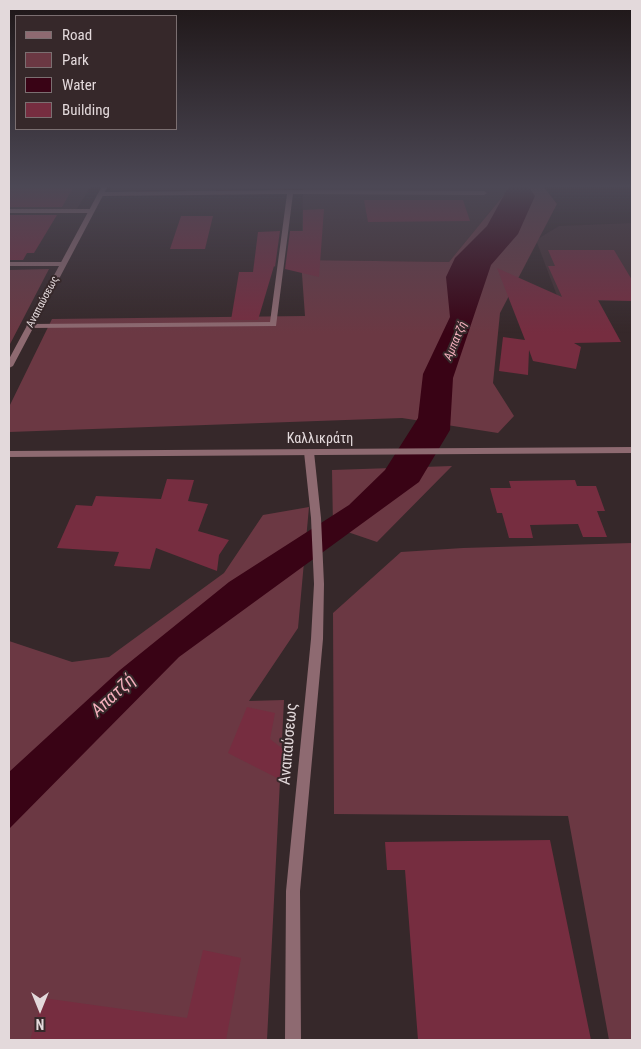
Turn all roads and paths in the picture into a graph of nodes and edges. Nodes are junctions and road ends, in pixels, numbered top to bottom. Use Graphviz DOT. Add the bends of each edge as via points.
graph roads {
  1 [pos="78,235"];
  2 [pos="285,235"];
  3 [pos="9,264"];
  4 [pos="63,264"];
  5 [pos="30,326"];
  6 [pos="9,366"];
  7 [pos="632,450"];
  8 [pos="308,452"];
  9 [pos="9,454"];
  10 [pos="293,1040"];
  1 -- 4 [label="street, Αναπαύσεως"];
  2 -- 5 [label="street" via="274,324"];
  3 -- 4 [label="street"];
  4 -- 5 [label="street, Αναπαύσεως"];
  5 -- 6 [label="street, Αναπαύσεως"];
  7 -- 8 [label="street, Καλλικράτη"];
  8 -- 9 [label="street, Καλλικράτη"];
  8 -- 10 [label="street, Αναπαύσεως" via="319,584 317,639 293,891"];
}
